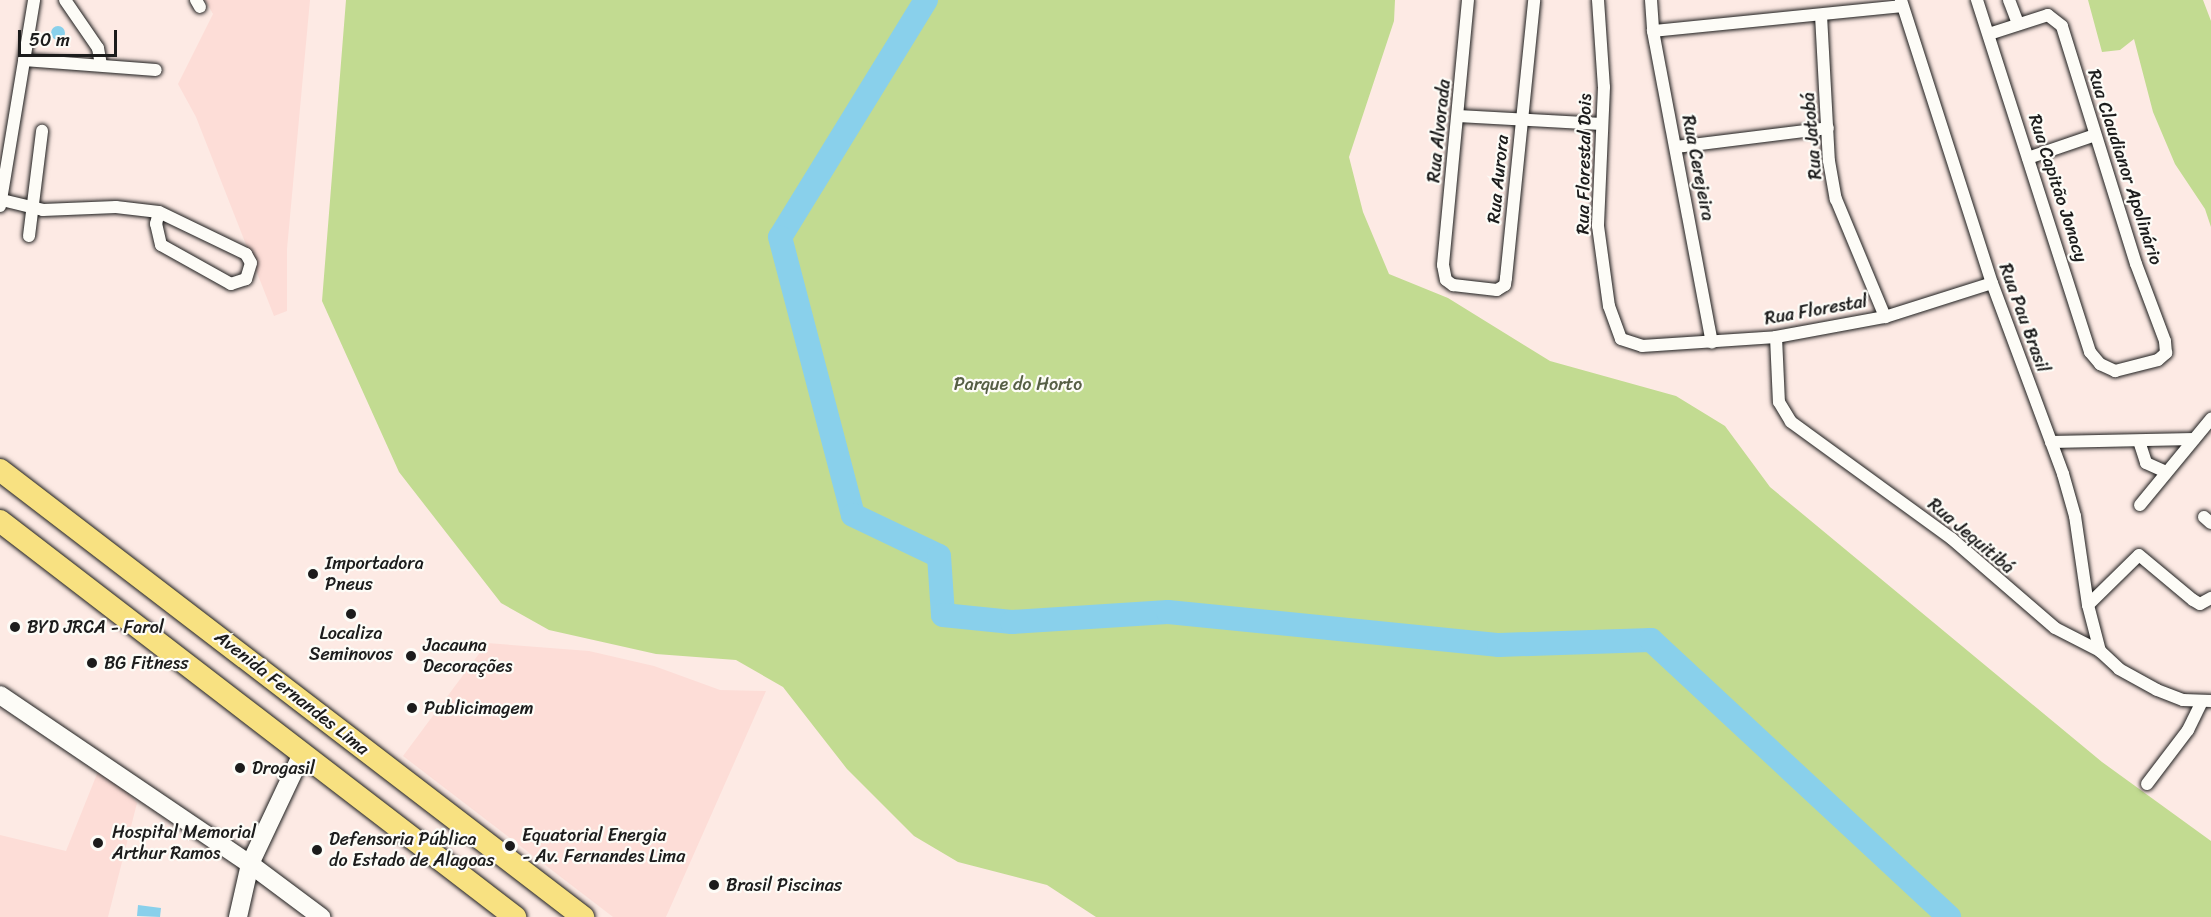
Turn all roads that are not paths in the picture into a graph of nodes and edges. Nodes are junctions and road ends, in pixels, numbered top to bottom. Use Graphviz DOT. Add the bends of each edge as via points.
graph roads {
  1 [pos="34,0"];
  2 [pos="65,0"];
  3 [pos="1468,0"];
  4 [pos="1534,0"];
  5 [pos="1598,0"];
  6 [pos="1651,0"];
  7 [pos="1977,0"];
  8 [pos="2009,0"];
  9 [pos="1902,3"];
  10 [pos="1853,6"];
  11 [pos="1821,15"];
  12 [pos="2018,24"];
  13 [pos="1653,31"];
  14 [pos="1989,34"];
  15 [pos="24,60"];
  16 [pos="101,65"];
  17 [pos="156,70"];
  18 [pos="1458,116"];
  19 [pos="1522,120"];
  20 [pos="1602,124"];
  21 [pos="1828,128"];
  22 [pos="42,131"];
  23 [pos="2096,135"];
  24 [pos="1676,147"];
  25 [pos="2028,158"];
  26 [pos="1,204"];
  27 [pos="32,207"];
  28 [pos="159,212"];
  29 [pos="29,236"];
  30 [pos="1443,265"];
  31 [pos="1992,283"];
  32 [pos="1885,317"];
  33 [pos="1776,337"];
  34 [pos="1712,342"];
  35 [pos="1642,346"];
  36 [pos="2121,371"];
  37 [pos="2211,419"];
  38 [pos="2194,439"];
  39 [pos="2139,441"];
  40 [pos="2051,442"];
  41 [pos="0,470"];
  42 [pos="2166,472"];
  43 [pos="2140,505"];
  44 [pos="0,521"];
  45 [pos="2211,598"];
  46 [pos="2088,605"];
  47 [pos="2100,651"];
  48 [pos="0,695"];
  49 [pos="2206,702"];
  50 [pos="302,754"];
  51 [pos="2147,784"];
  52 [pos="250,864"];
  53 [pos="238,917"];
  54 [pos="321,917"];
  55 [pos="515,917"];
  56 [pos="583,917"];
  1 -- 15 [label="street"];
  2 -- 16 [label="street" via="98,48"];
  3 -- 18 [label="street, Rua Alvorada"];
  4 -- 19 [label="street, Rua Aurora"];
  5 -- 20 [label="street, Rua Florestal Dois" via="1604,87"];
  6 -- 13 [label="street, Rua Cerejeira"];
  7 -- 14 [label="street, Rua Capitão Jonacy"];
  8 -- 12 [label="street"];
  9 -- 10 [label="street"];
  9 -- 31 [label="street, Rua Pau Brasil"];
  10 -- 11 [label="street"];
  11 -- 13 [label="street"];
  11 -- 21 [label="street, Rua Jatobá"];
  12 -- 14 [label="street"];
  12 -- 23 [label="street, Rua Claudianor Apolinário" via="2052,16 2062,27"];
  13 -- 24 [label="street, Rua Cerejeira"];
  14 -- 25 [label="street, Rua Capitão Jonacy"];
  15 -- 16 [label="street"];
  15 -- 26 [label="street"];
  16 -- 17 [label="street"];
  18 -- 19 [label="street"];
  18 -- 30 [label="street, Rua Alvorada"];
  19 -- 20 [label="street"];
  19 -- 30 [label="street, Rua Aurora" via="1505,285 1497,290 1453,285 1446,280"];
  20 -- 35 [label="street, Rua Florestal Dois" via="1598,226 1609,306 1617,334 1626,343"];
  21 -- 24 [label="street"];
  21 -- 32 [label="street, Rua Jatobá" via="1836,199"];
  22 -- 27 [label="street"];
  23 -- 25 [label="street"];
  23 -- 36 [label="street, Rua Claudianor Apolinário" via="2165,341 2163,357"];
  24 -- 34 [label="street, Rua Cerejeira"];
  25 -- 36 [label="street, Rua Capitão Jonacy" via="2090,352 2106,368"];
  26 -- 27 [label="street"];
  27 -- 28 [label="street" via="116,207"];
  27 -- 29 [label="street"];
  28 -- 28 [label="street" via="156,225 161,245 231,284 242,282 250,274 251,263 246,254"];
  31 -- 32 [label="street, Rua Florestal"];
  31 -- 40 [label="street, Rua Pau Brasil"];
  32 -- 33 [label="street, Rua Florestal"];
  33 -- 34 [label="street, Rua Florestal"];
  33 -- 47 [label="street, Rua Jequitibá" via="1779,402 1791,422 1841,454 1952,539 2040,618"];
  34 -- 35 [label="street, Rua Florestal"];
  37 -- 38 [label="street"];
  38 -- 39 [label="street"];
  38 -- 42 [label="street"];
  39 -- 40 [label="street"];
  39 -- 42 [label="street" via="2146,463"];
  40 -- 46 [label="street, Rua Pau Brasil" via="2075,516"];
  41 -- 56 [label="highway, Avenida Fernandes Lima"];
  42 -- 43 [label="street"];
  44 -- 50 [label="highway"];
  45 -- 46 [label="street" via="2200,604 2193,600 2139,555"];
  46 -- 47 [label="street, Rua Pau Brasil"];
  47 -- 49 [label="street, Rua Jequitibá" via="2119,669 2157,690"];
  48 -- 52 [label="street"];
  49 -- 51 [label="street"];
  50 -- 52 [label="street"];
  50 -- 55 [label="highway"];
  52 -- 53 [label="street"];
  52 -- 54 [label="street"];
}
